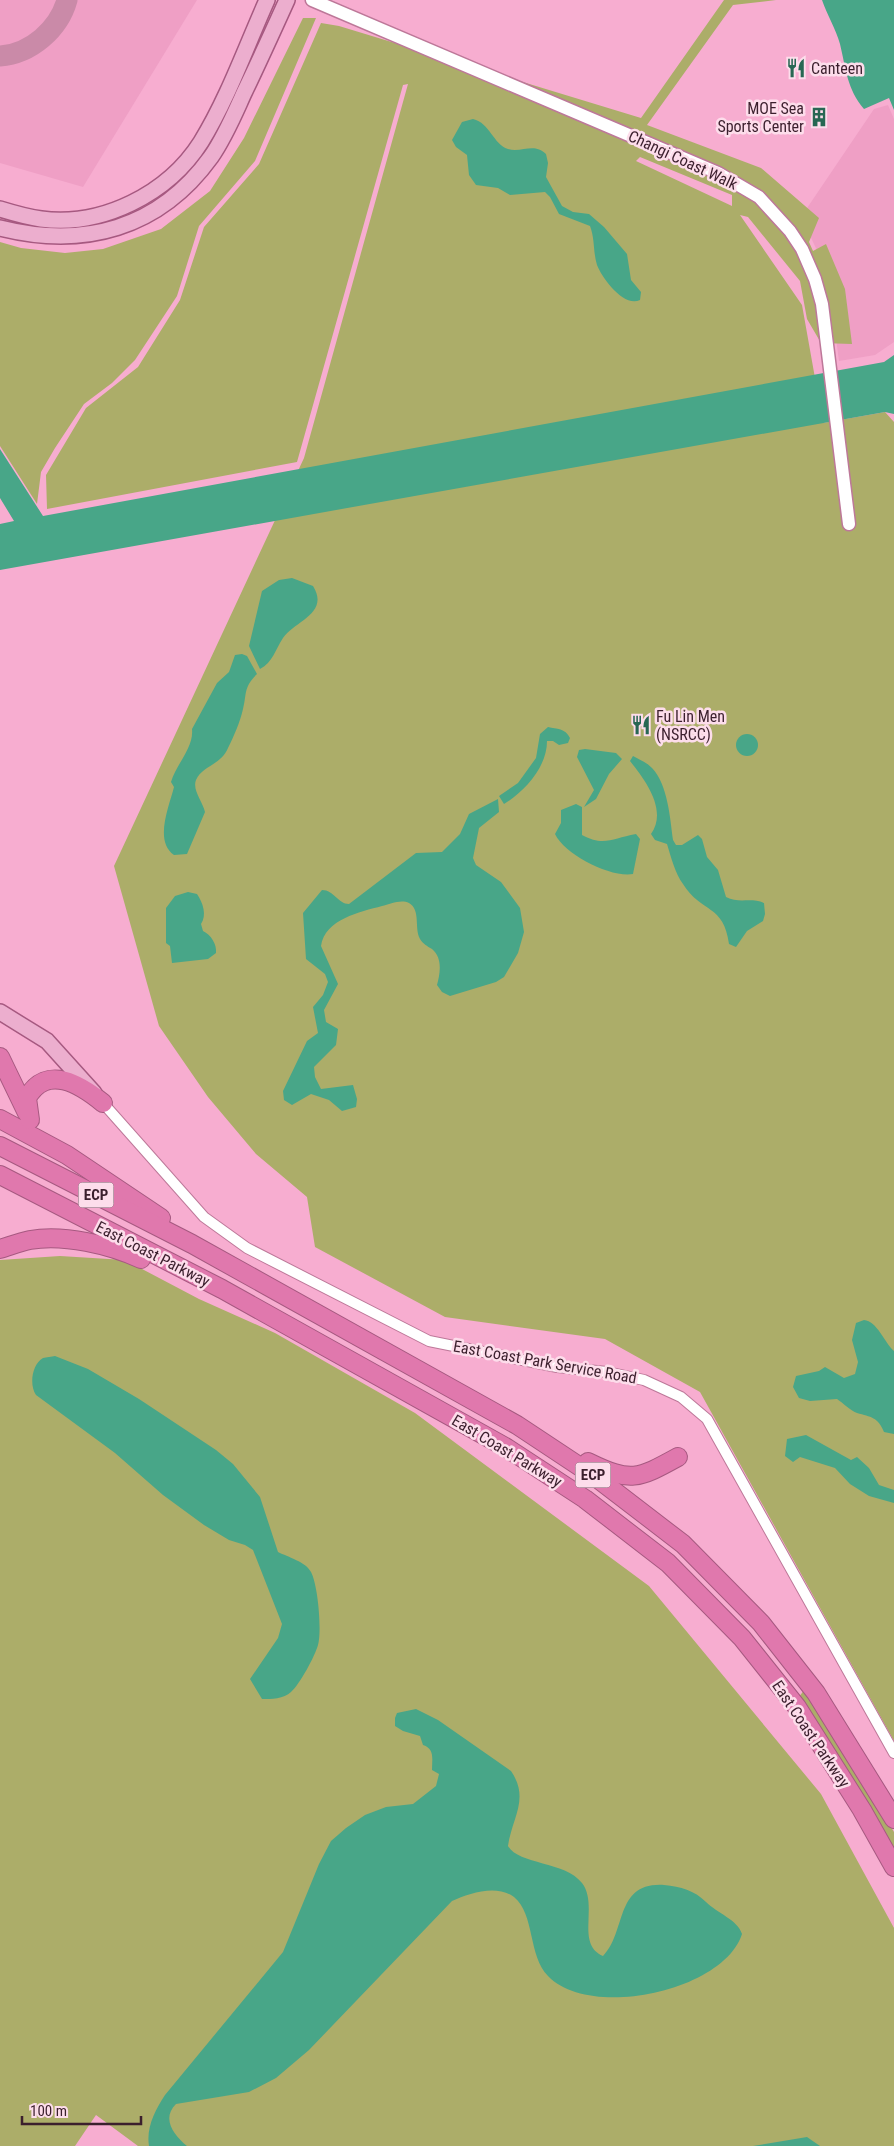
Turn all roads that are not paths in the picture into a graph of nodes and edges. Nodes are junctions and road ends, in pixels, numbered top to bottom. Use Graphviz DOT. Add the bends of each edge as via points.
graph roads {
  1 [pos="266,0"];
  2 [pos="287,0"];
  3 [pos="312,0"];
  4 [pos="0,209"];
  5 [pos="0,228"];
  6 [pos="849,524"];
  7 [pos="0,1012"];
  8 [pos="0,1057"];
  9 [pos="103,1103"];
  10 [pos="0,1119"];
  11 [pos="30,1120"];
  12 [pos="47,1144"];
  13 [pos="0,1146"];
  14 [pos="0,1175"];
  15 [pos="192,1244"];
  16 [pos="0,1249"];
  17 [pos="194,1275"];
  18 [pos="516,1426"];
  19 [pos="678,1457"];
  20 [pos="894,1753"];
  21 [pos="870,1756"];
  22 [pos="894,1810"];
  23 [pos="894,1819"];
  24 [pos="894,1867"];
  1 -- 4 [label="main road" via="201,142 168,179 134,202 111,212 82,218 41,219"];
  2 -- 5 [label="main road" via="226,132 199,173 172,200 131,223 82,235 47,237"];
  3 -- 6 [label="street, Changi Coast Walk" via="709,169 759,198 802,249 822,304"];
  7 -- 9 [label="main road" via="47,1041"];
  8 -- 11 [label="highway"];
  9 -- 11 [label="highway" via="76,1083 62,1080 47,1082 35,1088 27,1098"];
  9 -- 20 [label="street, East Coast Park Service Road" via="204,1217 247,1248 429,1341 557,1367 644,1380 681,1398 707,1418"];
  10 -- 12 [label="highway"];
  11 -- 12 [label="highway"];
  12 -- 15 [label="highway" via="172,1225"];
  13 -- 15 [label="highway, East Coast Parkway / ECP"];
  14 -- 17 [label="highway, East Coast Parkway / ECP"];
  15 -- 18 [label="highway, East Coast Parkway / ECP"];
  16 -- 17 [label="highway" via="32,1240 77,1240 101,1244 166,1269"];
  17 -- 24 [label="highway, East Coast Parkway / ECP" via="507,1448 586,1499 668,1563 742,1638 797,1707"];
  18 -- 19 [label="highway" via="618,1475 641,1476"];
  18 -- 23 [label="highway, East Coast Parkway / ECP" via="597,1478 683,1544 761,1622 816,1694"];
  21 -- 22 [label="highway"];
}
